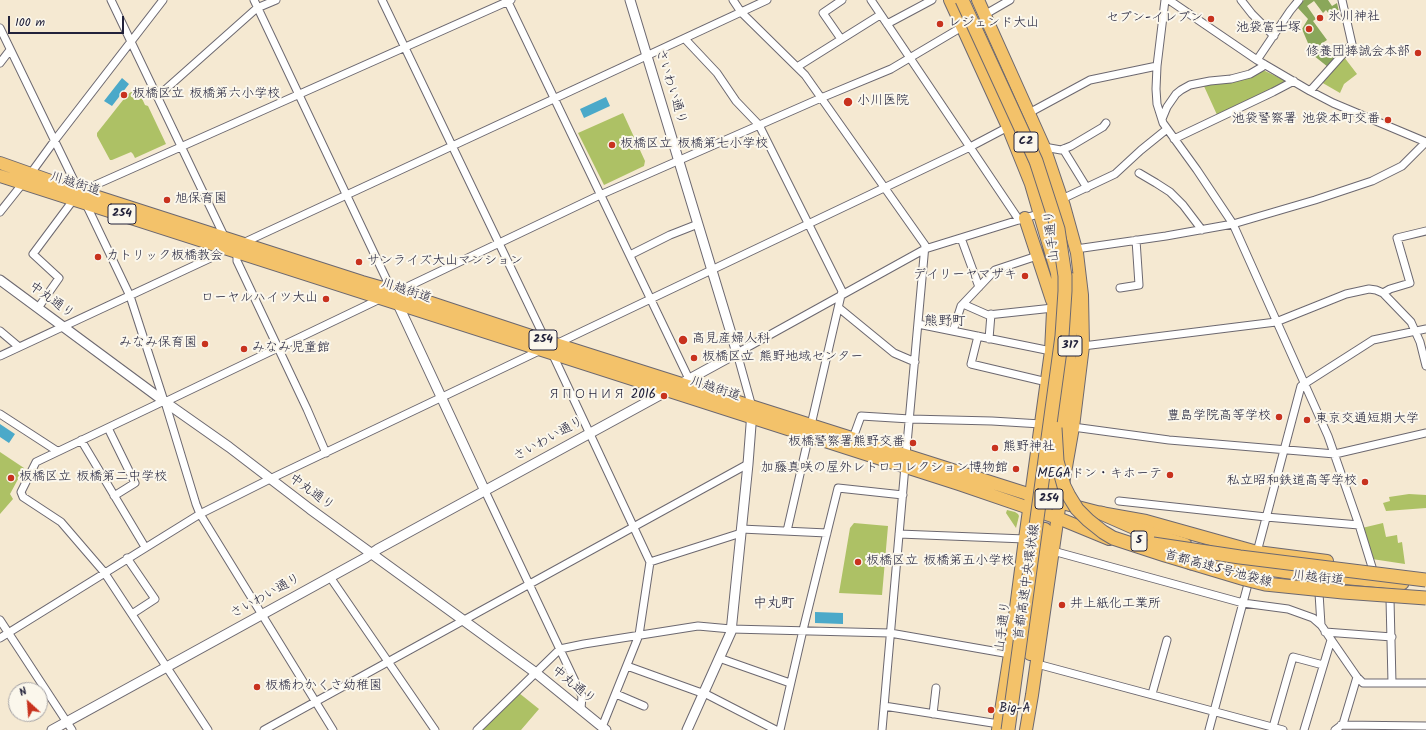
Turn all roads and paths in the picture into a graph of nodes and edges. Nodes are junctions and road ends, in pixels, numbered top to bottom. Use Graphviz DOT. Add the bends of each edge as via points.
graph roads {
  1 [pos="111,0"];
  2 [pos="163,0"];
  3 [pos="254,0"];
  4 [pos="276,0"];
  5 [pos="382,0"];
  6 [pos="509,0"];
  7 [pos="630,0"];
  8 [pos="733,0"];
  9 [pos="767,0"];
  10 [pos="842,0"];
  11 [pos="871,0"];
  12 [pos="932,0"];
  13 [pos="950,0"];
  14 [pos="962,0"];
  15 [pos="966,0"];
  16 [pos="978,0"];
  17 [pos="1010,0"];
  18 [pos="1165,0"];
  19 [pos="1169,0"];
  20 [pos="1241,0"];
  21 [pos="1299,0"];
  22 [pos="1342,0"];
  23 [pos="257,8"];
  24 [pos="742,12"];
  25 [pos="880,15"];
  26 [pos="984,15"];
  27 [pos="887,24"];
  28 [pos="962,27"];
  29 [pos="0,28"];
  30 [pos="1274,36"];
  31 [pos="685,39"];
  32 [pos="841,39"];
  33 [pos="131,41"];
  34 [pos="405,47"];
  35 [pos="10,50"];
  36 [pos="647,56"];
  37 [pos="909,58"];
  38 [pos="1257,60"];
  39 [pos="0,63"];
  40 [pos="1264,64"];
  41 [pos="1157,66"];
  42 [pos="797,67"];
  43 [pos="1294,81"];
  44 [pos="1310,91"];
  45 [pos="299,95"];
  46 [pos="158,96"];
  47 [pos="821,98"];
  48 [pos="555,99"];
  49 [pos="1029,113"];
  50 [pos="1162,119"];
  51 [pos="1106,123"];
  52 [pos="759,125"];
  53 [pos="1008,127"];
  54 [pos="1167,130"];
  55 [pos="1174,139"];
  56 [pos="55,140"];
  57 [pos="1426,142"];
  58 [pos="452,146"];
  59 [pos="181,147"];
  60 [pos="970,147"];
  61 [pos="1044,147"];
  62 [pos="1063,149"];
  63 [pos="679,160"];
  64 [pos="0,163"];
  65 [pos="31,173"];
  66 [pos="1139,173"];
  67 [pos="0,176"];
  68 [pos="22,183"];
  69 [pos="884,187"];
  70 [pos="1087,188"];
  71 [pos="600,195"];
  72 [pos="347,196"];
  73 [pos="82,197"];
  74 [pos="1063,202"];
  75 [pos="0,212"];
  76 [pos="1040,214"];
  77 [pos="1022,219"];
  78 [pos="698,224"];
  79 [pos="808,224"];
  80 [pos="1233,224"];
  81 [pos="1202,230"];
  82 [pos="1426,231"];
  83 [pos="961,238"];
  84 [pos="1136,240"];
  85 [pos="224,242"];
  86 [pos="499,244"];
  87 [pos="240,247"];
  88 [pos="925,249"];
  89 [pos="1076,249"];
  90 [pos="1051,250"];
  91 [pos="630,255"];
  92 [pos="1038,256"];
  93 [pos="712,270"];
  94 [pos="0,280"];
  95 [pos="979,287"];
  96 [pos="1120,288"];
  97 [pos="1067,291"];
  98 [pos="1383,293"];
  99 [pos="842,295"];
  100 [pos="130,296"];
  101 [pos="394,297"];
  102 [pos="650,299"];
  103 [pos="963,304"];
  104 [pos="1053,307"];
  105 [pos="38,308"];
  106 [pos="839,308"];
  107 [pos="991,314"];
  108 [pos="1276,322"];
  109 [pos="918,324"];
  110 [pos="63,326"];
  111 [pos="1426,329"];
  112 [pos="0,331"];
  113 [pos="953,331"];
  114 [pos="1415,332"];
  115 [pos="978,336"];
  116 [pos="989,338"];
  117 [pos="1083,346"];
  118 [pos="19,347"];
  119 [pos="549,347"];
  120 [pos="277,348"];
  121 [pos="1051,351"];
  122 [pos="737,353"];
  123 [pos="0,356"];
  124 [pos="915,362"];
  125 [pos="1426,366"];
  126 [pos="685,381"];
  127 [pos="1047,382"];
  128 [pos="1304,383"];
  129 [pos="669,390"];
  130 [pos="440,398"];
  131 [pos="164,402"];
  132 [pos="752,412"];
  133 [pos="0,414"];
  134 [pos="910,419"];
  135 [pos="1041,424"];
  136 [pos="1073,427"];
  137 [pos="108,428"];
  138 [pos="810,430"];
  139 [pos="589,433"];
  140 [pos="1426,433"];
  141 [pos="853,438"];
  142 [pos="81,440"];
  143 [pos="1284,450"];
  144 [pos="58,451"];
  145 [pos="326,452"];
  146 [pos="1335,454"];
  147 [pos="748,464"];
  148 [pos="905,465"];
  149 [pos="1039,475"];
  150 [pos="270,479"];
  151 [pos="1052,485"];
  152 [pos="485,491"];
  153 [pos="1031,494"];
  154 [pos="903,495"];
  155 [pos="114,496"];
  156 [pos="1060,501"];
  157 [pos="1119,501"];
  158 [pos="1029,508"];
  159 [pos="1101,513"];
  160 [pos="200,514"];
  161 [pos="1266,517"];
  162 [pos="1058,518"];
  163 [pos="1359,525"];
  164 [pos="634,526"];
  165 [pos="1031,527"];
  166 [pos="1045,529"];
  167 [pos="741,531"];
  168 [pos="787,531"];
  169 [pos="827,533"];
  170 [pos="899,534"];
  171 [pos="1025,539"];
  172 [pos="145,547"];
  173 [pos="1053,551"];
  174 [pos="1257,552"];
  175 [pos="372,553"];
  176 [pos="127,558"];
  177 [pos="650,562"];
  178 [pos="1184,564"];
  179 [pos="1372,567"];
  180 [pos="104,572"];
  181 [pos="1426,575"];
  182 [pos="330,577"];
  183 [pos="1426,580"];
  184 [pos="528,584"];
  185 [pos="1248,584"];
  186 [pos="1426,585"];
  187 [pos="1319,593"];
  188 [pos="1426,594"];
  189 [pos="1426,598"];
  190 [pos="1390,599"];
  191 [pos="1426,602"];
  192 [pos="1243,603"];
  193 [pos="132,614"];
  194 [pos="262,615"];
  195 [pos="0,620"];
  196 [pos="463,620"];
  197 [pos="1321,625"];
  198 [pos="731,629"];
  199 [pos="803,630"];
  200 [pos="8,632"];
  201 [pos="1325,632"];
  202 [pos="890,633"];
  203 [pos="639,635"];
  204 [pos="1392,637"];
  205 [pos="0,638"];
  206 [pos="1167,640"];
  207 [pos="1331,640"];
  208 [pos="560,649"];
  209 [pos="1010,654"];
  210 [pos="719,658"];
  211 [pos="387,662"];
  212 [pos="1037,664"];
  213 [pos="1323,665"];
  214 [pos="627,666"];
  215 [pos="167,667"];
  216 [pos="536,673"];
  217 [pos="1357,677"];
  218 [pos="790,683"];
  219 [pos="1392,683"];
  220 [pos="1426,683"];
  221 [pos="936,688"];
  222 [pos="704,693"];
  223 [pos="616,694"];
  224 [pos="1152,694"];
  225 [pos="316,701"];
  226 [pos="644,706"];
  227 [pos="884,706"];
  228 [pos="581,709"];
  229 [pos="1214,711"];
  230 [pos="933,714"];
  231 [pos="67,722"];
  232 [pos="1341,725"];
  233 [pos="1426,726"];
  234 [pos="1258,727"];
  235 [pos="1273,727"];
  236 [pos="604,728"];
  237 [pos="1363,728"];
  238 [pos="1004,729"];
  239 [pos="52,730"];
  240 [pos="72,730"];
  241 [pos="208,730"];
  242 [pos="264,730"];
  243 [pos="333,730"];
  244 [pos="435,730"];
  245 [pos="477,730"];
  246 [pos="687,730"];
  247 [pos="776,730"];
  248 [pos="780,730"];
  249 [pos="882,730"];
  250 [pos="1021,730"];
  251 [pos="1026,730"];
  252 [pos="1209,730"];
  253 [pos="1283,730"];
  254 [pos="1304,730"];
  255 [pos="1335,730"];
  1 -- 33 [label="street"];
  2 -- 33 [label="street"];
  3 -- 23 [label="street"];
  4 -- 23 [label="street"];
  5 -- 34 [label="street"];
  6 -- 34 [label="street"];
  6 -- 48 [label="street"];
  7 -- 36 [label="street, さいわい通り"];
  8 -- 24 [label="street"];
  9 -- 24 [label="street"];
  10 -- 32 [label="street" via="823,13"];
  11 -- 25 [label="street"];
  12 -- 27 [label="street"];
  13 -- 28 [label="main road, 山手通り / 317"];
  14 -- 97 [label="highway, 首都高速中央環状線 / C2, bridge" via="1036,162 1058,229"];
  15 -- 97 [label="highway, 首都高速中央環状線 / C2, bridge" via="1045,178 1060,228 1067,266"];
  16 -- 26 [label="main road, 山手通り / 317"];
  17 -- 26 [label="street"];
  18 -- 41 [label="street"];
  19 -- 38 [label="street"];
  20 -- 30 [label="street"];
  21 -- 30 [label="street"];
  22 -- 44 [label="street" via="1352,44"];
  23 -- 45 [label="street"];
  23 -- 46 [label="street"];
  24 -- 31 [label="street"];
  24 -- 42 [label="street"];
  25 -- 27 [label="street"];
  25 -- 32 [label="street"];
  26 -- 49 [label="main road, 山手通り / 317"];
  27 -- 37 [label="street"];
  28 -- 37 [label="street"];
  28 -- 53 [label="main road, 山手通り / 317"];
  29 -- 35 [label="street"];
  30 -- 38 [label="street"];
  31 -- 36 [label="street"];
  31 -- 52 [label="street" via="717,73 736,101"];
  32 -- 42 [label="street"];
  33 -- 46 [label="street"];
  33 -- 56 [label="street"];
  34 -- 45 [label="street"];
  34 -- 58 [label="street"];
  35 -- 39 [label="street"];
  35 -- 56 [label="street"];
  36 -- 48 [label="street"];
  36 -- 63 [label="street, さいわい通り"];
  37 -- 47 [label="street" via="891,69"];
  37 -- 60 [label="street"];
  38 -- 40 [label="street"];
  40 -- 43 [label="street"];
  40 -- 50 [label="street" via="1250,74 1190,85 1176,94"];
  41 -- 49 [label="street" via="1090,80"];
  41 -- 50 [label="street" via="1156,97"];
  42 -- 47 [label="street"];
  43 -- 44 [label="street"];
  43 -- 55 [label="street"];
  44 -- 57 [label="street"];
  45 -- 59 [label="street"];
  45 -- 72 [label="street"];
  46 -- 59 [label="street"];
  47 -- 52 [label="street"];
  47 -- 69 [label="street"];
  48 -- 58 [label="street"];
  48 -- 71 [label="street"];
  49 -- 61 [label="main road, 山手通り / 317"];
  50 -- 54 [label="street"];
  51 -- 62 [label="street"];
  52 -- 63 [label="street"];
  52 -- 79 [label="street"];
  53 -- 60 [label="street"];
  53 -- 76 [label="main road, 山手通り / 317"];
  54 -- 55 [label="street"];
  54 -- 70 [label="street" via="1115,174"];
  55 -- 80 [label="street"];
  56 -- 65 [label="street"];
  56 -- 73 [label="street"];
  57 -- 80 [label="street" via="1402,166 1372,181"];
  58 -- 72 [label="street"];
  58 -- 86 [label="street"];
  59 -- 73 [label="street" via="94,186"];
  59 -- 85 [label="street"];
  60 -- 69 [label="street"];
  60 -- 77 [label="street"];
  61 -- 62 [label="street"];
  61 -- 74 [label="main road, 山手通り / 317"];
  62 -- 70 [label="street"];
  63 -- 71 [label="street"];
  63 -- 78 [label="street, さいわい通り"];
  64 -- 65 [label="main road, 川越街道 / 254"];
  65 -- 68 [label="street"];
  65 -- 73 [label="main road, 川越街道 / 254"];
  66 -- 81 [label="street" via="1170,192"];
  67 -- 68 [label="main road, 川越街道 / 254"];
  68 -- 73 [label="main road, 川越街道 / 254"];
  68 -- 75 [label="street"];
  69 -- 79 [label="street"];
  69 -- 88 [label="street" via="922,240"];
  70 -- 74 [label="street"];
  71 -- 86 [label="street"];
  71 -- 91 [label="street"];
  72 -- 87 [label="street"];
  72 -- 101 [label="street"];
  73 -- 85 [label="main road, 川越街道 / 254"];
  73 -- 100 [label="street"];
  73 -- 105 [label="street" via="33,254 59,278"];
  74 -- 76 [label="street"];
  74 -- 89 [label="main road, 317"];
  74 -- 151 [label="main road, 山手通り / 317" via="1071,276 1071,328 1068,383"];
  76 -- 77 [label="street"];
  76 -- 90 [label="main road, 山手通り / 317"];
  77 -- 83 [label="street"];
  77 -- 92 [label="main road"];
  78 -- 91 [label="street"];
  78 -- 93 [label="street, さいわい通り"];
  79 -- 93 [label="street"];
  79 -- 99 [label="street"];
  80 -- 81 [label="street"];
  80 -- 108 [label="street"];
  81 -- 84 [label="street"];
  82 -- 98 [label="street" via="1397,238 1410,283"];
  83 -- 88 [label="street"];
  83 -- 95 [label="street"];
  84 -- 89 [label="street"];
  84 -- 96 [label="street" via="1139,285"];
  85 -- 87 [label="main road, 川越街道 / 254"];
  85 -- 100 [label="street" via="217,255"];
  86 -- 101 [label="street" via="409,286"];
  86 -- 119 [label="street"];
  87 -- 101 [label="main road, 川越街道 / 254"];
  87 -- 120 [label="street" via="236,261"];
  88 -- 99 [label="street"];
  88 -- 109 [label="street"];
  89 -- 117 [label="main road, 317" via="1082,295"];
  90 -- 104 [label="main road, 317"];
  90 -- 149 [label="main road, 山手通り / 317" via="1058,272 1059,293 1055,351"];
  91 -- 102 [label="street"];
  92 -- 95 [label="street" via="995,270"];
  92 -- 104 [label="main road"];
  93 -- 102 [label="street"];
  93 -- 122 [label="street, さいわい通り"];
  94 -- 105 [label="street, 中丸通り"];
  95 -- 103 [label="street"];
  97 -- 183 [label="highway, 首都高速5号池袋線 / 5, bridge" via="1068,328 1058,426 1059,454 1070,489 1081,506 1096,520 1121,535 1160,546"];
  97 -- 189 [label="highway, 首都高速5号池袋線 / 5, bridge" via="1056,454 1066,491 1088,520 1108,535 1125,542 1251,581 1287,587"];
  97 -- 238 [label="highway, 首都高速中央環状線 / C2, bridge" via="1061,355"];
  98 -- 108 [label="street" via="1369,289 1346,294"];
  98 -- 114 [label="street" via="1411,322"];
  99 -- 106 [label="street"];
  99 -- 122 [label="street"];
  100 -- 110 [label="street"];
  100 -- 131 [label="street"];
  101 -- 119 [label="main road, 川越街道 / 254"];
  101 -- 120 [label="street"];
  101 -- 130 [label="street"];
  102 -- 119 [label="street"];
  102 -- 126 [label="street"];
  103 -- 107 [label="street"];
  103 -- 113 [label="street"];
  104 -- 107 [label="street"];
  104 -- 121 [label="main road, 317"];
  105 -- 110 [label="street, 中丸通り"];
  106 -- 124 [label="street" via="894,353"];
  106 -- 138 [label="street"];
  107 -- 116 [label="street"];
  108 -- 117 [label="street"];
  108 -- 128 [label="street"];
  109 -- 113 [label="street"];
  109 -- 124 [label="street"];
  110 -- 118 [label="street"];
  110 -- 131 [label="street, 中丸通り"];
  111 -- 114 [label="street"];
  112 -- 118 [label="street"];
  113 -- 115 [label="street"];
  114 -- 125 [label="street"];
  114 -- 128 [label="street" via="1373,340"];
  115 -- 116 [label="street"];
  115 -- 127 [label="street" via="971,364"];
  116 -- 121 [label="street"];
  117 -- 136 [label="main road, 317"];
  118 -- 123 [label="street"];
  119 -- 126 [label="main road, 川越街道 / 254"];
  119 -- 129 [label="main road, 川越街道 / 254"];
  119 -- 130 [label="street"];
  119 -- 139 [label="street"];
  120 -- 131 [label="street"];
  120 -- 145 [label="street"];
  121 -- 127 [label="main road, 317"];
  122 -- 126 [label="street, さいわい通り"];
  122 -- 132 [label="street"];
  124 -- 134 [label="street"];
  126 -- 129 [label="street, さいわい通り"];
  126 -- 132 [label="main road, 川越街道 / 254"];
  127 -- 135 [label="main road, 317"];
  128 -- 143 [label="street" via="1301,386"];
  128 -- 146 [label="street"];
  129 -- 132 [label="main road, 川越街道 / 254"];
  129 -- 139 [label="street, さいわい通り"];
  130 -- 145 [label="street"];
  130 -- 152 [label="street"];
  131 -- 137 [label="street"];
  131 -- 150 [label="street, 中丸通り"];
  131 -- 160 [label="street"];
  132 -- 138 [label="main road, 川越街道 / 254"];
  132 -- 147 [label="street"];
  133 -- 144 [label="street"];
  134 -- 135 [label="street"];
  134 -- 141 [label="street" via="861,416"];
  134 -- 148 [label="street"];
  135 -- 153 [label="main road, 317"];
  136 -- 143 [label="street" via="1169,440"];
  136 -- 156 [label="main road, 317"];
  137 -- 142 [label="street"];
  137 -- 155 [label="street" via="135,483"];
  138 -- 141 [label="main road, 川越街道 / 254"];
  138 -- 148 [label="main road, 川越街道 / 254"];
  138 -- 168 [label="street"];
  139 -- 152 [label="street, さいわい通り"];
  139 -- 164 [label="street"];
  140 -- 146 [label="street"];
  141 -- 148 [label="main road, 川越街道 / 254"];
  142 -- 144 [label="street"];
  142 -- 155 [label="street"];
  143 -- 146 [label="street"];
  143 -- 161 [label="street"];
  144 -- 180 [label="street" via="36,462 21,492 23,497 61,522"];
  145 -- 150 [label="street"];
  146 -- 163 [label="street"];
  147 -- 164 [label="street"];
  147 -- 167 [label="street"];
  148 -- 153 [label="main road, 川越街道 / 254"];
  148 -- 154 [label="street"];
  148 -- 158 [label="main road, 川越街道 / 254"];
  150 -- 160 [label="street"];
  150 -- 175 [label="street, 中丸通り"];
  152 -- 175 [label="street, さいわい通り"];
  152 -- 184 [label="street"];
  153 -- 156 [label="main road, 川越街道 / 254"];
  153 -- 158 [label="main road, 317"];
  154 -- 169 [label="street" via="838,488"];
  154 -- 170 [label="street"];
  155 -- 172 [label="street"];
  156 -- 159 [label="main road, 川越街道 / 254"];
  156 -- 162 [label="main road, 317"];
  157 -- 161 [label="street"];
  158 -- 162 [label="main road, 川越街道 / 254"];
  158 -- 171 [label="main road, 317"];
  159 -- 174 [label="main road, 川越街道 / 254" via="1146,521"];
  159 -- 186 [label="highway, bridge" via="1142,531 1269,569"];
  160 -- 172 [label="street"];
  160 -- 194 [label="street"];
  161 -- 163 [label="street"];
  161 -- 174 [label="street"];
  162 -- 173 [label="main road, 317"];
  162 -- 178 [label="main road, 川越街道 / 254" via="1124,546"];
  163 -- 179 [label="street"];
  164 -- 177 [label="street"];
  164 -- 184 [label="street"];
  165 -- 238 [label="main road, 山手通り"];
  166 -- 250 [label="main road"];
  167 -- 168 [label="street"];
  167 -- 177 [label="street"];
  167 -- 198 [label="street"];
  168 -- 169 [label="street"];
  169 -- 199 [label="street"];
  170 -- 171 [label="street"];
  170 -- 202 [label="street"];
  171 -- 209 [label="main road, 317"];
  172 -- 176 [label="street"];
  173 -- 192 [label="street"];
  173 -- 212 [label="main road, 317"];
  174 -- 179 [label="main road, 川越街道 / 254"];
  175 -- 182 [label="street, さいわい通り"];
  175 -- 196 [label="street, 中丸通り"];
  176 -- 180 [label="street"];
  176 -- 193 [label="street" via="155,599"];
  177 -- 203 [label="street"];
  178 -- 185 [label="main road, 川越街道 / 254"];
  178 -- 188 [label="highway, bridge" via="1212,561 1270,577"];
  179 -- 181 [label="main road, 川越街道 / 254"];
  180 -- 193 [label="street"];
  180 -- 200 [label="street"];
  182 -- 194 [label="street, さいわい通り"];
  182 -- 211 [label="street"];
  184 -- 196 [label="street"];
  184 -- 208 [label="street"];
  185 -- 187 [label="main road, 川越街道 / 254"];
  185 -- 192 [label="street"];
  187 -- 190 [label="main road, 川越街道 / 254"];
  187 -- 197 [label="street"];
  190 -- 191 [label="main road, 川越街道 / 254"];
  190 -- 204 [label="street"];
  192 -- 197 [label="street" via="1288,609 1313,618"];
  192 -- 229 [label="street"];
  193 -- 215 [label="street"];
  194 -- 215 [label="street, さいわい通り"];
  194 -- 225 [label="street"];
  195 -- 200 [label="street"];
  196 -- 211 [label="street"];
  196 -- 216 [label="street, 中丸通り"];
  197 -- 201 [label="street"];
  198 -- 199 [label="street"];
  198 -- 203 [label="street" via="698,626"];
  198 -- 210 [label="street"];
  199 -- 202 [label="street"];
  199 -- 218 [label="street"];
  200 -- 205 [label="street"];
  200 -- 231 [label="street"];
  201 -- 204 [label="street"];
  201 -- 207 [label="street"];
  202 -- 209 [label="street"];
  202 -- 227 [label="street"];
  203 -- 208 [label="street"];
  203 -- 214 [label="street"];
  204 -- 219 [label="street"];
  206 -- 224 [label="street"];
  207 -- 213 [label="street"];
  207 -- 217 [label="street"];
  208 -- 216 [label="street"];
  208 -- 228 [label="street" via="582,696"];
  209 -- 238 [label="main road, 317"];
  210 -- 218 [label="street"];
  210 -- 222 [label="street"];
  211 -- 225 [label="street"];
  211 -- 244 [label="street"];
  212 -- 224 [label="street"];
  212 -- 251 [label="main road, 317"];
  213 -- 235 [label="street" via="1293,657"];
  213 -- 254 [label="street"];
  214 -- 222 [label="street"];
  214 -- 223 [label="street"];
  215 -- 231 [label="street, さいわい通り"];
  215 -- 241 [label="street"];
  216 -- 228 [label="street, 中丸通り"];
  216 -- 245 [label="street"];
  217 -- 219 [label="street" via="1363,683"];
  217 -- 232 [label="street"];
  218 -- 248 [label="street"];
  219 -- 220 [label="street"];
  221 -- 230 [label="street"];
  222 -- 246 [label="street"];
  222 -- 247 [label="street"];
  223 -- 226 [label="street"];
  223 -- 236 [label="street"];
  224 -- 229 [label="street"];
  225 -- 242 [label="street"];
  225 -- 243 [label="street"];
  227 -- 230 [label="street"];
  227 -- 249 [label="street"];
  228 -- 236 [label="street, 中丸通り"];
  229 -- 234 [label="street"];
  229 -- 252 [label="street"];
  230 -- 238 [label="street"];
  231 -- 239 [label="street, さいわい通り"];
  231 -- 240 [label="street"];
  232 -- 237 [label="street"];
  232 -- 255 [label="street"];
  233 -- 237 [label="street"];
  234 -- 235 [label="street"];
  235 -- 253 [label="street"];
}
